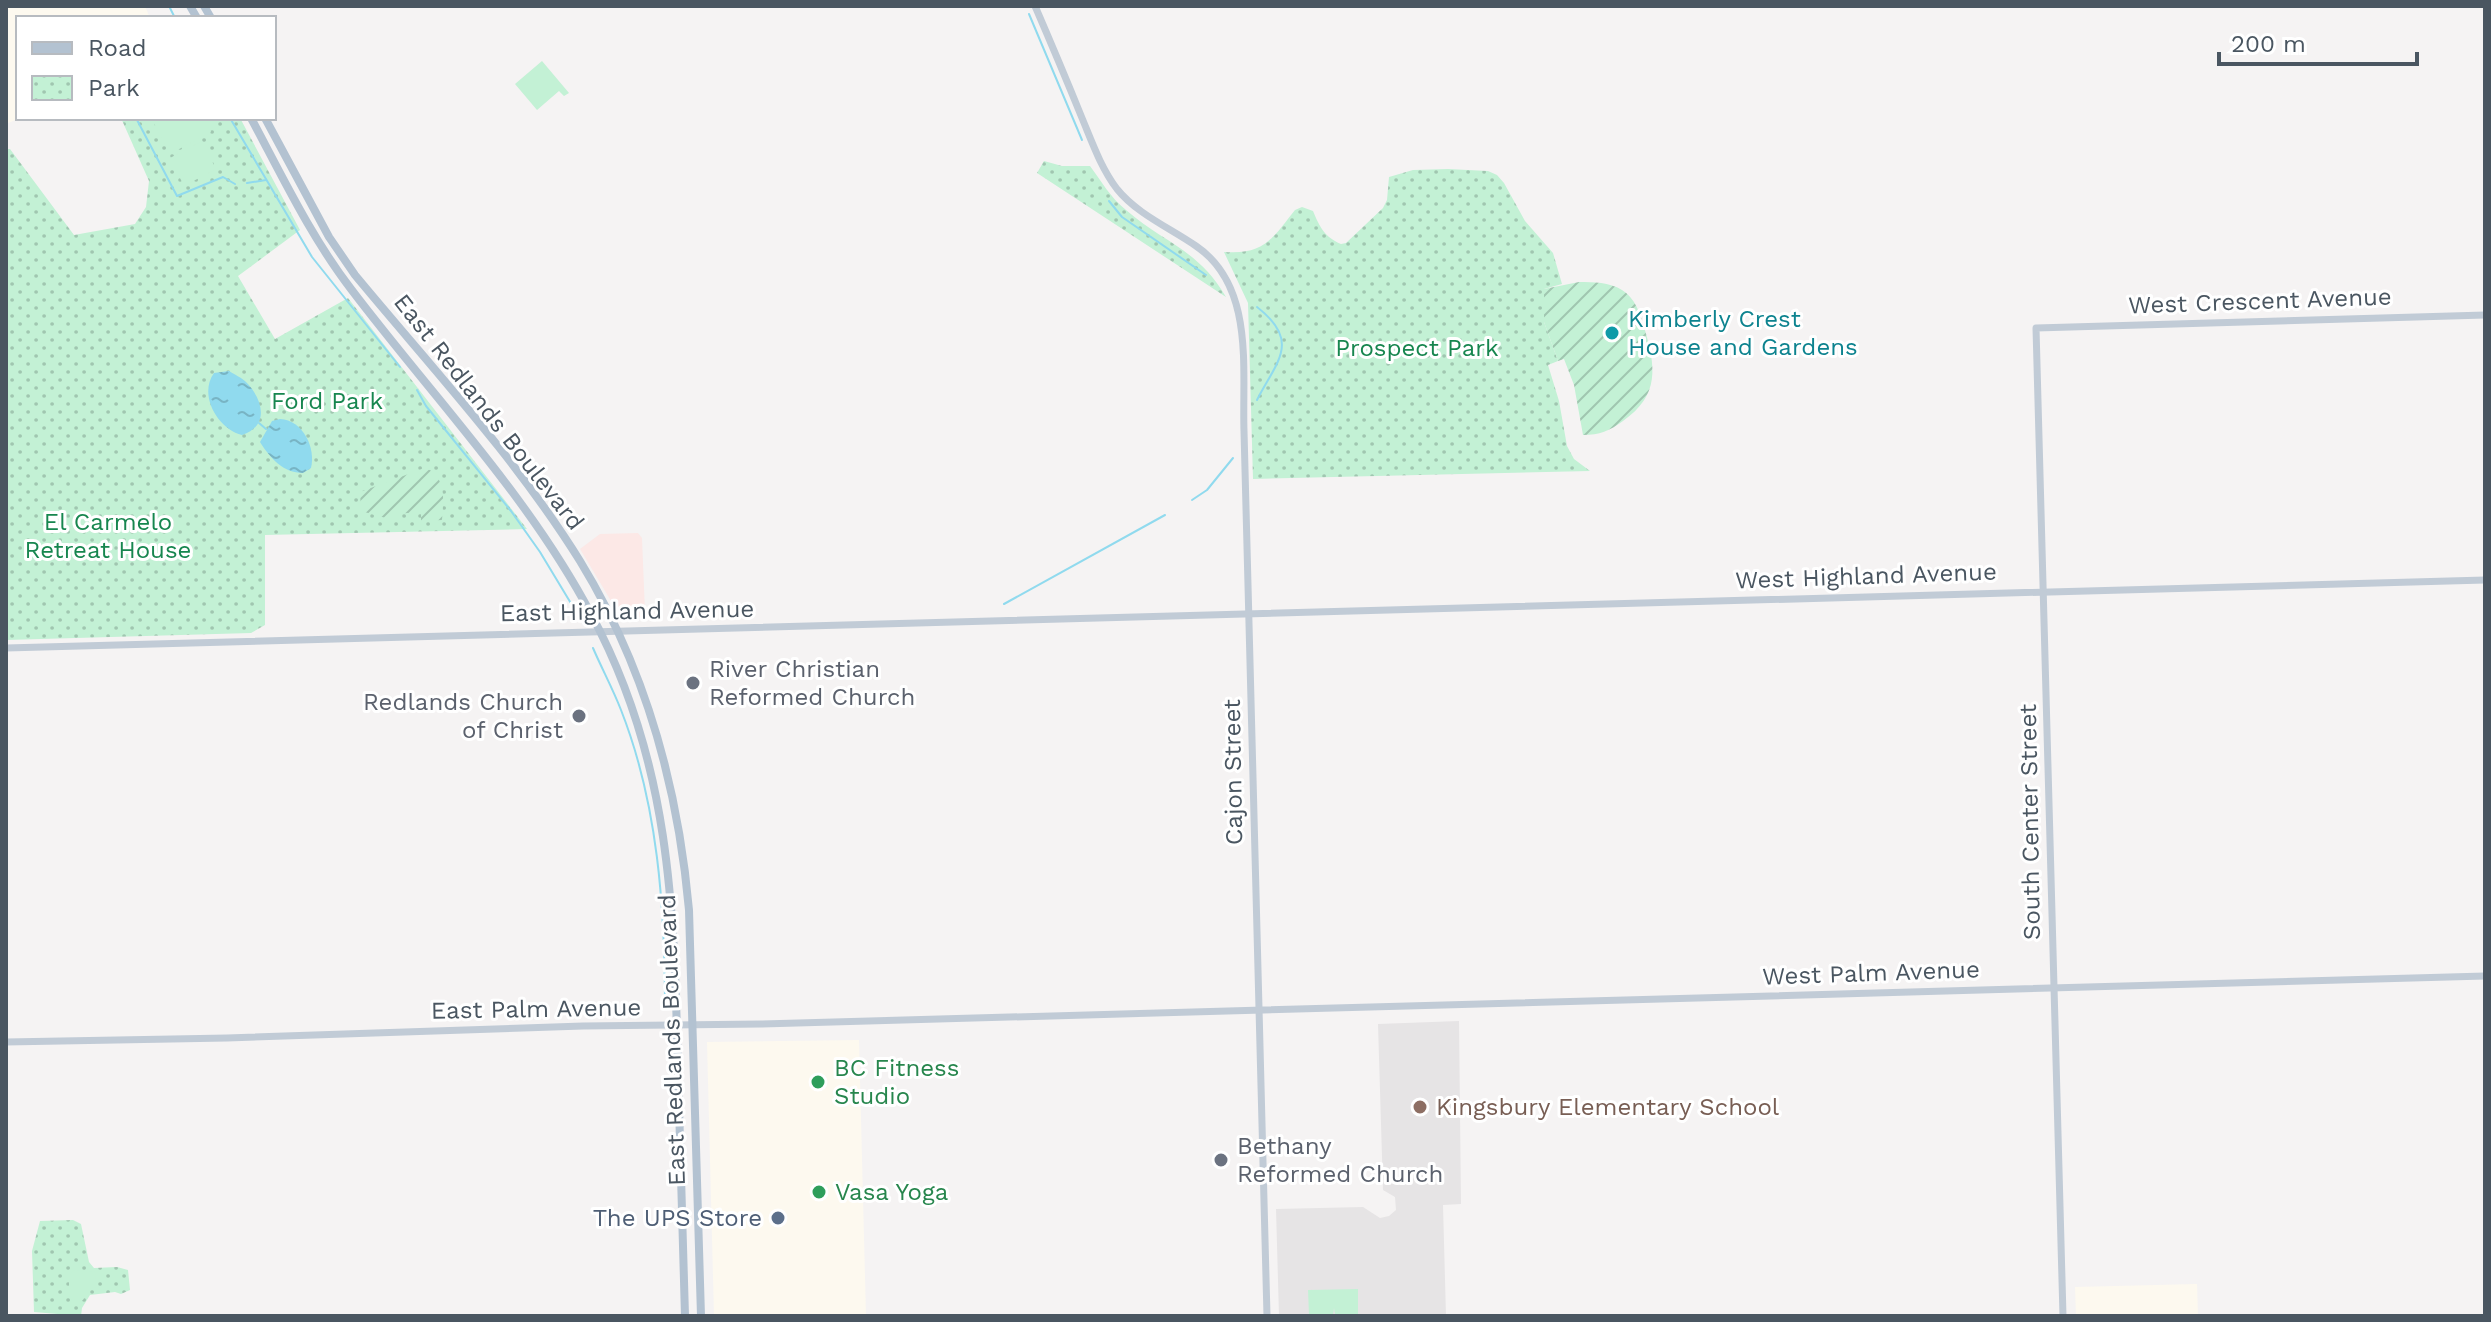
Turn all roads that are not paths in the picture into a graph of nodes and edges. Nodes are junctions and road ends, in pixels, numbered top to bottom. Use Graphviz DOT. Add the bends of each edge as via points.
graph roads {
  1 [pos="1035,6"];
  2 [pos="252,120"];
  3 [pos="266,120"];
  4 [pos="2485,315"];
  5 [pos="2036,328"];
  6 [pos="2485,580"];
  7 [pos="2044,592"];
  8 [pos="1249,615"];
  9 [pos="599,630"];
  10 [pos="616,630"];
  11 [pos="6,648"];
  12 [pos="2485,976"];
  13 [pos="2054,989"];
  14 [pos="1259,1010"];
  15 [pos="677,1026"];
  16 [pos="694,1026"];
  17 [pos="6,1042"];
  18 [pos="685,1316"];
  19 [pos="701,1316"];
  20 [pos="1267,1316"];
  21 [pos="2063,1316"];
  1 -- 8 [label="street, Cajon Street" via="1117,189 1211,257 1236,299"];
  2 -- 9 [label="main road, East Redlands Boulevard" via="324,251 522,505"];
  3 -- 10 [label="main road, East Redlands Boulevard" via="355,275 539,499"];
  4 -- 5 [label="street, West Crescent Avenue"];
  5 -- 7 [label="street, South Center Street"];
  6 -- 7 [label="street, West Highland Avenue"];
  7 -- 8 [label="street, West Highland Avenue"];
  7 -- 13 [label="street, South Center Street"];
  8 -- 10 [label="street, East Highland Avenue"];
  8 -- 14 [label="street, Cajon Street"];
  9 -- 10 [label="street, East Highland Avenue"];
  9 -- 11 [label="street, East Highland Avenue"];
  9 -- 15 [label="main road, East Redlands Boulevard" via="631,704 656,788 673,903"];
  10 -- 16 [label="main road, East Redlands Boulevard" via="654,724 672,787 689,910"];
  12 -- 13 [label="street, West Palm Avenue"];
  13 -- 14 [label="street, West Palm Avenue"];
  13 -- 21 [label="street, South Center Street"];
  14 -- 16 [label="street, East Palm Avenue"];
  14 -- 20 [label="street, Cajon Street"];
  15 -- 16 [label="street, East Palm Avenue"];
  15 -- 17 [label="street, East Palm Avenue"];
  15 -- 18 [label="main road, East Redlands Boulevard"];
  16 -- 19 [label="main road, East Redlands Boulevard"];
}
